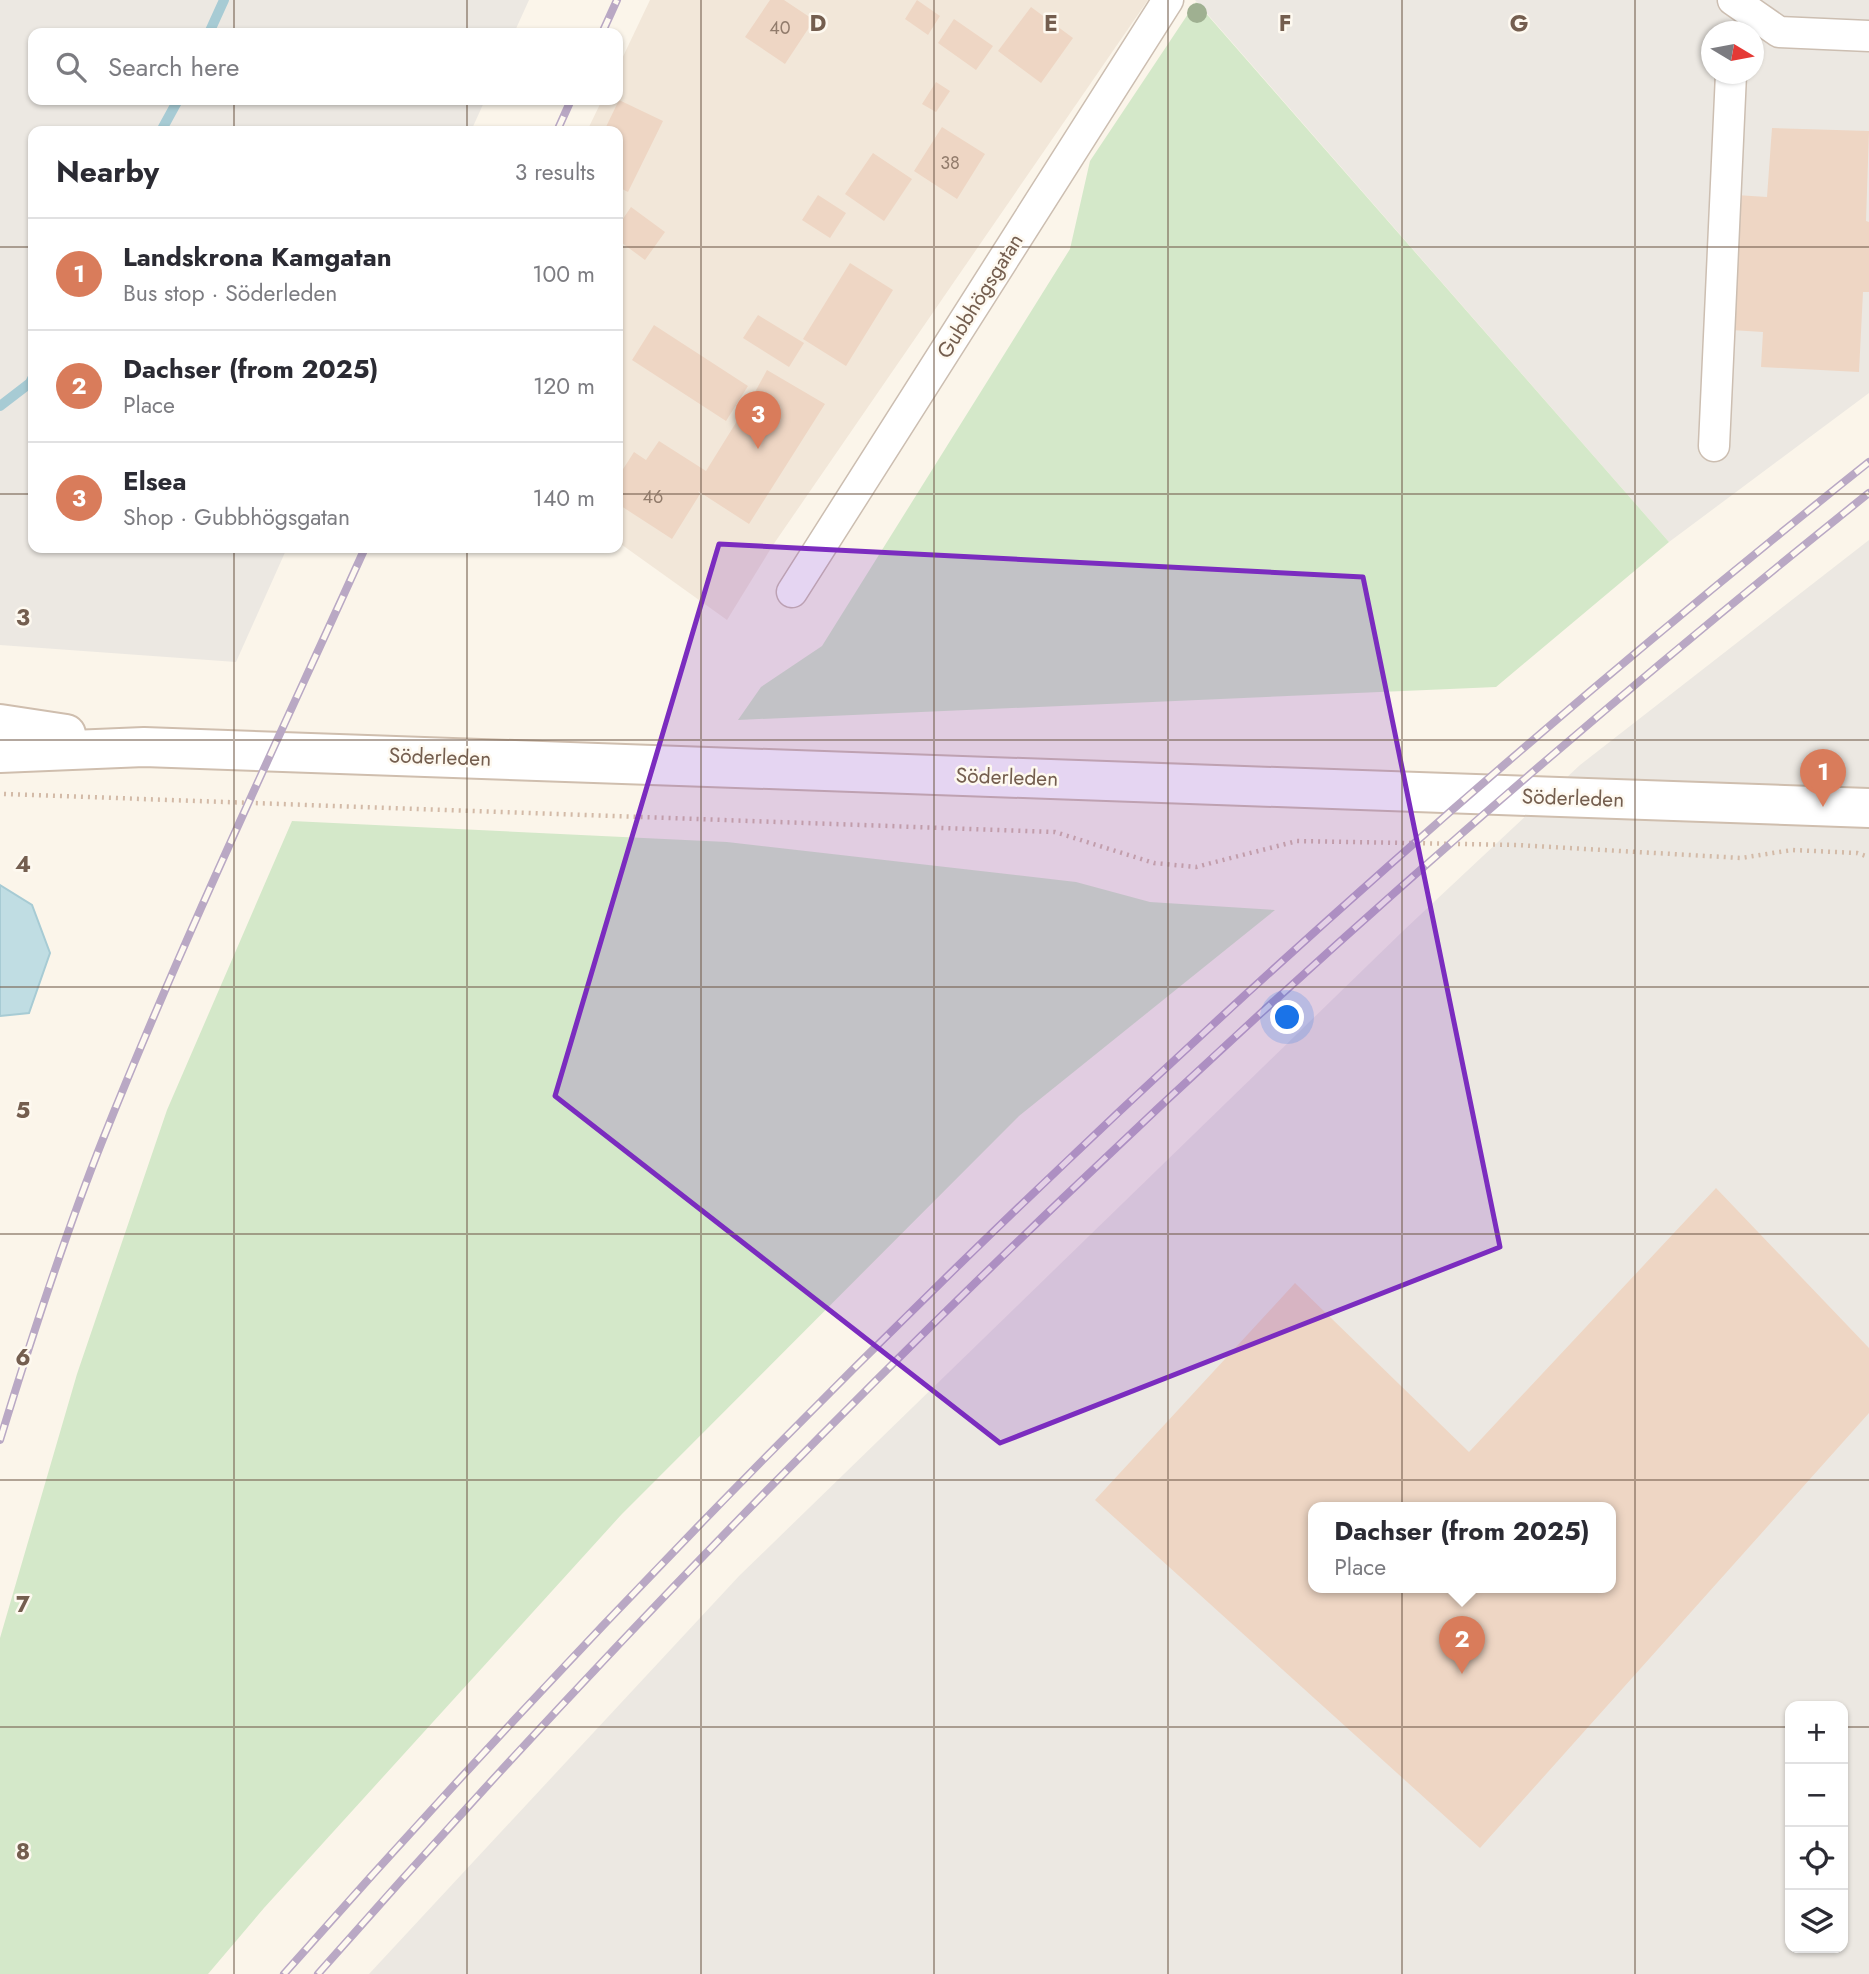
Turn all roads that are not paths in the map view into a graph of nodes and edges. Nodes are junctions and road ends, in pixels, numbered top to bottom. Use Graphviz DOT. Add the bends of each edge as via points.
graph roads {
  1 [pos="1168,0"];
  2 [pos="1734,0"];
  3 [pos="1733,21"];
  4 [pos="1869,36"];
  5 [pos="1731,84"];
  6 [pos="1714,446"];
  7 [pos="792,592"];
  8 [pos="0,724"];
  9 [pos="144,747"];
  10 [pos="0,754"];
  11 [pos="1869,808"];
  1 -- 7 [label="street, Gubbhögsgatan"];
  2 -- 3 [label="street"];
  2 -- 4 [label="street" via="1779,32"];
  5 -- 6 [label="street"];
  8 -- 9 [label="street, Söderleden"];
  9 -- 10 [label="street, Söderleden"];
  9 -- 11 [label="street, Söderleden"];
}
